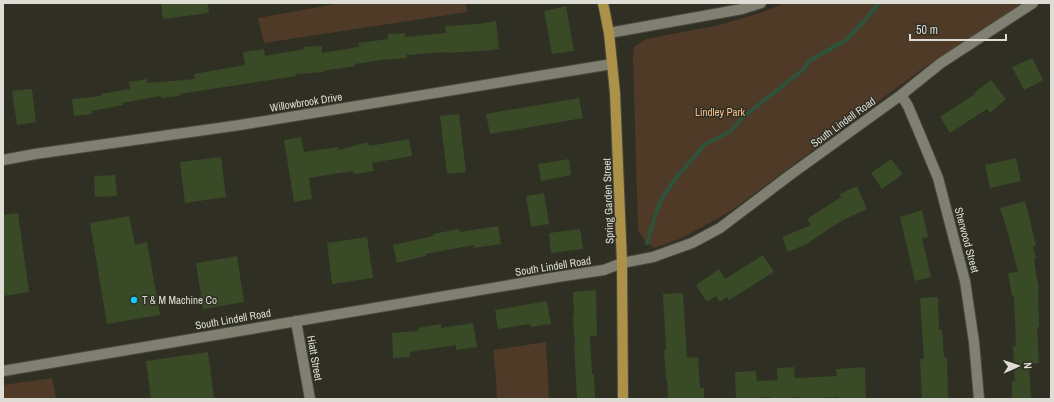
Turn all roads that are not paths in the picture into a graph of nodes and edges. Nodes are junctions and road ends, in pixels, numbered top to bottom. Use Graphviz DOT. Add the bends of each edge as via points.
graph roads {
  1 [pos="604,3"];
  2 [pos="761,3"];
  3 [pos="1033,3"];
  4 [pos="609,33"];
  5 [pos="612,64"];
  6 [pos="901,95"];
  7 [pos="3,160"];
  8 [pos="622,263"];
  9 [pos="296,321"];
  10 [pos="3,371"];
  11 [pos="310,399"];
  12 [pos="623,399"];
  13 [pos="978,399"];
  1 -- 4 [label="main road, Spring Garden Street"];
  2 -- 4 [label="street" via="742,9"];
  3 -- 6 [label="street, South Lindell Road" via="941,63"];
  4 -- 5 [label="main road, Spring Garden Street"];
  5 -- 7 [label="street, Willowbrook Drive" via="240,125"];
  5 -- 8 [label="main road, Spring Garden Street"];
  6 -- 8 [label="street, South Lindell Road" via="720,228 692,243 653,257"];
  6 -- 13 [label="street, Sherwood Street" via="938,178 965,281 974,342"];
  8 -- 9 [label="street, South Lindell Road" via="604,270"];
  8 -- 12 [label="main road, Spring Garden Street"];
  9 -- 10 [label="street, South Lindell Road"];
  9 -- 11 [label="street, Hiatt Street"];
}
